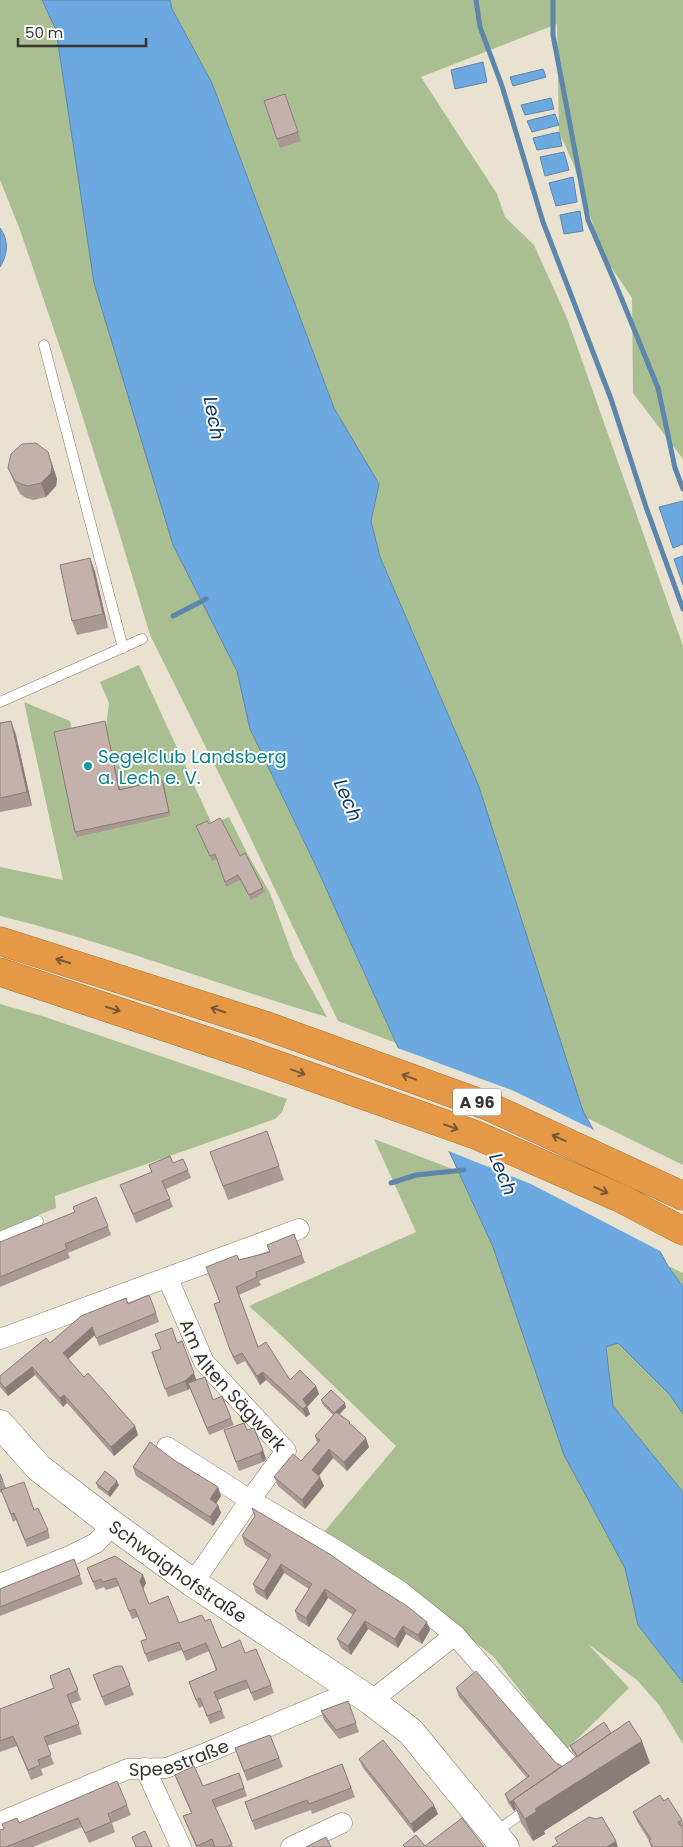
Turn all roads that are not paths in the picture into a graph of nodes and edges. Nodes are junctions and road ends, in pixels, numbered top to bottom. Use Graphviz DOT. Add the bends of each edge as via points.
graph roads {
  1 [pos="44,345"];
  2 [pos="142,639"];
  3 [pos="123,648"];
  4 [pos="0,702"];
  5 [pos="0,941"];
  6 [pos="0,972"];
  7 [pos="683,1196"];
  8 [pos="38,1221"];
  9 [pos="299,1230"];
  10 [pos="683,1232"];
  11 [pos="0,1238"];
  12 [pos="168,1279"];
  13 [pos="0,1339"];
  14 [pos="0,1424"];
  15 [pos="167,1447"];
  16 [pos="250,1500"];
  17 [pos="113,1525"];
  18 [pos="193,1583"];
  19 [pos="0,1584"];
  20 [pos="455,1635"];
  21 [pos="363,1695"];
  22 [pos="568,1764"];
  23 [pos="145,1768"];
  24 [pos="535,1804"];
  25 [pos="0,1822"];
  26 [pos="342,1823"];
  27 [pos="499,1840"];
  28 [pos="181,1847"];
  29 [pos="291,1847"];
  1 -- 3 [label="lane"];
  2 -- 3 [label="lane"];
  3 -- 4 [label="lane"];
  7 -- 5 [label="highway, A 96, one-way" via="488,1106 264,1025"];
  6 -- 10 [label="highway, A 96, one-way" via="476,1135 620,1198"];
  8 -- 11 [label="lane"];
  9 -- 12 [label="street"];
  12 -- 13 [label="street" via="138,1287"];
  12 -- 16 [label="street, Am Alten Sägwerk" via="204,1362 286,1451"];
  14 -- 17 [label="street, Schwaighofstraße" via="39,1468"];
  15 -- 16 [label="street"];
  16 -- 18 [label="street, Am Alten Sägwerk"];
  16 -- 20 [label="street" via="400,1592"];
  17 -- 18 [label="street, Schwaighofstraße"];
  17 -- 19 [label="street" via="96,1543 72,1556"];
  18 -- 21 [label="street, Schwaighofstraße"];
  20 -- 21 [label="street"];
  20 -- 22 [label="street"];
  21 -- 23 [label="street, Speestraße" via="166,1768"];
  21 -- 27 [label="street, Schwaighofstraße" via="411,1732"];
  23 -- 25 [label="street, Speestraße" via="128,1770"];
  23 -- 28 [label="street"];
  24 -- 27 [label="lane"];
  26 -- 29 [label="street"];
}
